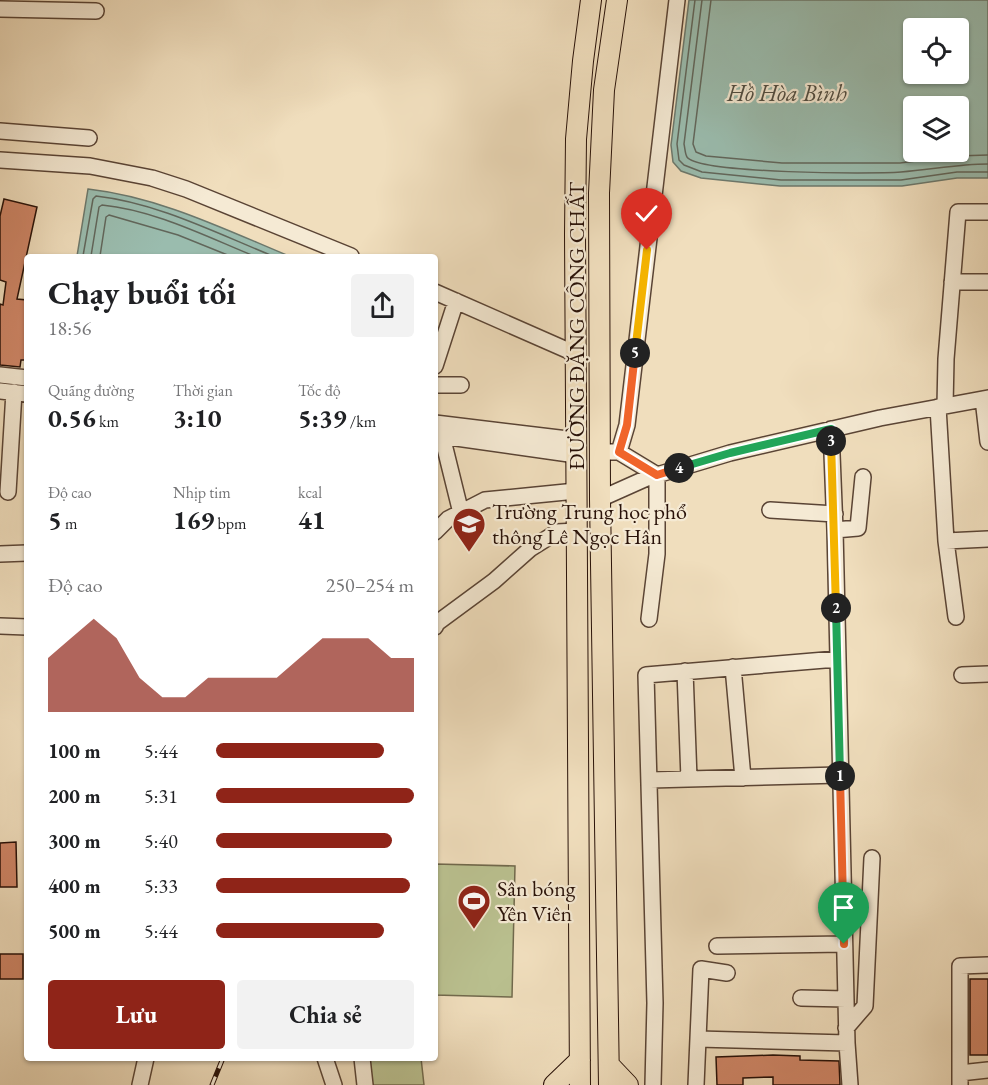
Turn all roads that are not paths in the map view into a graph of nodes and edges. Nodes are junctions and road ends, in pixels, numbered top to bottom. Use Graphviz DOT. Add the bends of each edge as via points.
graph roads {
  1 [pos="591,0"];
  2 [pos="617,0"];
  3 [pos="677,0"];
  4 [pos="0,9"];
  5 [pos="96,11"];
  6 [pos="0,131"];
  7 [pos="88,138"];
  8 [pos="0,160"];
  9 [pos="988,212"];
  10 [pos="346,254"];
  11 [pos="952,282"];
  12 [pos="988,282"];
  13 [pos="438,293"];
  14 [pos="456,301"];
  15 [pos="576,354"];
  16 [pos="600,355"];
  17 [pos="438,357"];
  18 [pos="0,375"];
  19 [pos="24,378"];
  20 [pos="438,385"];
  21 [pos="461,385"];
  22 [pos="14,392"];
  23 [pos="986,399"];
  24 [pos="942,406"];
  25 [pos="831,429"];
  26 [pos="438,432"];
  27 [pos="438,435"];
  28 [pos="988,442"];
  29 [pos="576,448"];
  30 [pos="610,452"];
  31 [pos="657,475"];
  32 [pos="863,477"];
  33 [pos="576,491"];
  34 [pos="8,492"];
  35 [pos="600,499"];
  36 [pos="770,510"];
  37 [pos="461,513"];
  38 [pos="834,514"];
  39 [pos="438,529"];
  40 [pos="835,530"];
  41 [pos="577,538"];
  42 [pos="988,539"];
  43 [pos="946,541"];
  44 [pos="601,544"];
  45 [pos="24,553"];
  46 [pos="0,554"];
  47 [pos="956,618"];
  48 [pos="650,620"];
  49 [pos="438,621"];
  50 [pos="0,626"];
  51 [pos="24,627"];
  52 [pos="837,658"];
  53 [pos="732,667"];
  54 [pos="685,671"];
  55 [pos="988,674"];
  56 [pos="962,675"];
  57 [pos="840,776"];
  58 [pos="743,778"];
  59 [pos="689,779"];
  60 [pos="650,780"];
  61 [pos="872,858"];
  62 [pos="844,944"];
  63 [pos="717,946"];
  64 [pos="988,965"];
  65 [pos="727,973"];
  66 [pos="801,998"];
  67 [pos="846,999"];
  68 [pos="846,1028"];
  69 [pos="698,1039"];
  70 [pos="847,1043"];
  71 [pos="580,1060"];
  72 [pos="145,1061"];
  73 [pos="327,1061"];
  74 [pos="362,1061"];
  75 [pos="988,1071"];
  76 [pos="609,1075"];
  77 [pos="960,1079"];
  78 [pos="140,1085"];
  79 [pos="334,1085"];
  80 [pos="364,1085"];
  81 [pos="554,1085"];
  82 [pos="580,1085"];
  83 [pos="628,1085"];
  84 [pos="653,1085"];
  85 [pos="696,1085"];
  86 [pos="850,1085"];
  1 -- 15 [label="main road, ĐƯỜNG ĐẶNG CÔNG CHẤT" via="576,139"];
  2 -- 16 [label="main road, ĐƯỜNG ĐẶNG CÔNG CHẤT" via="600,139"];
  3 -- 30 [label="street" via="627,425"];
  4 -- 5 [label="street"];
  6 -- 7 [label="street"];
  8 -- 10 [label="street" via="90,166 152,178"];
  9 -- 11 [label="street" via="958,212"];
  11 -- 12 [label="street"];
  11 -- 24 [label="street"];
  13 -- 14 [label="street"];
  14 -- 15 [label="street"];
  14 -- 17 [label="street"];
  15 -- 16 [label="main road"];
  15 -- 29 [label="main road, ĐƯỜNG ĐẶNG CÔNG CHẤT"];
  16 -- 30 [label="main road, ĐƯỜNG ĐẶNG CÔNG CHẤT"];
  18 -- 19 [label="street"];
  20 -- 21 [label="street"];
  22 -- 34 [label="street"];
  23 -- 24 [label="street"];
  23 -- 28 [label="street"];
  24 -- 25 [label="street"];
  24 -- 43 [label="street"];
  25 -- 31 [label="street"];
  25 -- 38 [label="street"];
  26 -- 29 [label="street"];
  27 -- 37 [label="street"];
  29 -- 33 [label="main road, ĐƯỜNG ĐẶNG CÔNG CHẤT"];
  30 -- 31 [label="street"];
  30 -- 35 [label="main road, ĐƯỜNG ĐẶNG CÔNG CHẤT"];
  31 -- 35 [label="street"];
  31 -- 48 [label="street" via="657,554"];
  32 -- 40 [label="street" via="858,528"];
  33 -- 37 [label="street" via="485,500"];
  33 -- 41 [label="main road, ĐƯỜNG ĐẶNG CÔNG CHẤT"];
  35 -- 44 [label="main road, ĐƯỜNG ĐẶNG CÔNG CHẤT"];
  36 -- 38 [label="street"];
  37 -- 39 [label="street"];
  38 -- 40 [label="street"];
  40 -- 52 [label="street"];
  41 -- 44 [label="main road"];
  41 -- 49 [label="street" via="557,532"];
  41 -- 71 [label="main road, ĐƯỜNG ĐẶNG CÔNG CHẤT"];
  42 -- 43 [label="street"];
  43 -- 47 [label="street"];
  44 -- 76 [label="main road, ĐƯỜNG ĐẶNG CÔNG CHẤT"];
  45 -- 46 [label="street"];
  50 -- 51 [label="street"];
  52 -- 53 [label="street"];
  52 -- 57 [label="street"];
  53 -- 54 [label="street"];
  53 -- 58 [label="street"];
  54 -- 59 [label="street"];
  54 -- 60 [label="street" via="646,675"];
  55 -- 56 [label="street"];
  57 -- 58 [label="street"];
  57 -- 62 [label="street"];
  58 -- 59 [label="street"];
  59 -- 60 [label="street"];
  60 -- 84 [label="street"];
  61 -- 68 [label="street" via="865,1006"];
  62 -- 63 [label="street"];
  62 -- 67 [label="street"];
  64 -- 77 [label="street" via="960,966"];
  65 -- 69 [label="street" via="701,969"];
  66 -- 67 [label="street"];
  67 -- 68 [label="street"];
  68 -- 70 [label="street"];
  69 -- 70 [label="street"];
  69 -- 85 [label="street"];
  70 -- 86 [label="street"];
  71 -- 81 [label="main road"];
  71 -- 82 [label="main road, ĐƯỜNG ĐẶNG CÔNG CHẤT"];
  72 -- 78 [label="street"];
  73 -- 79 [label="street"];
  74 -- 80 [label="street"];
  75 -- 77 [label="street"];
  76 -- 83 [label="main road"];
}
